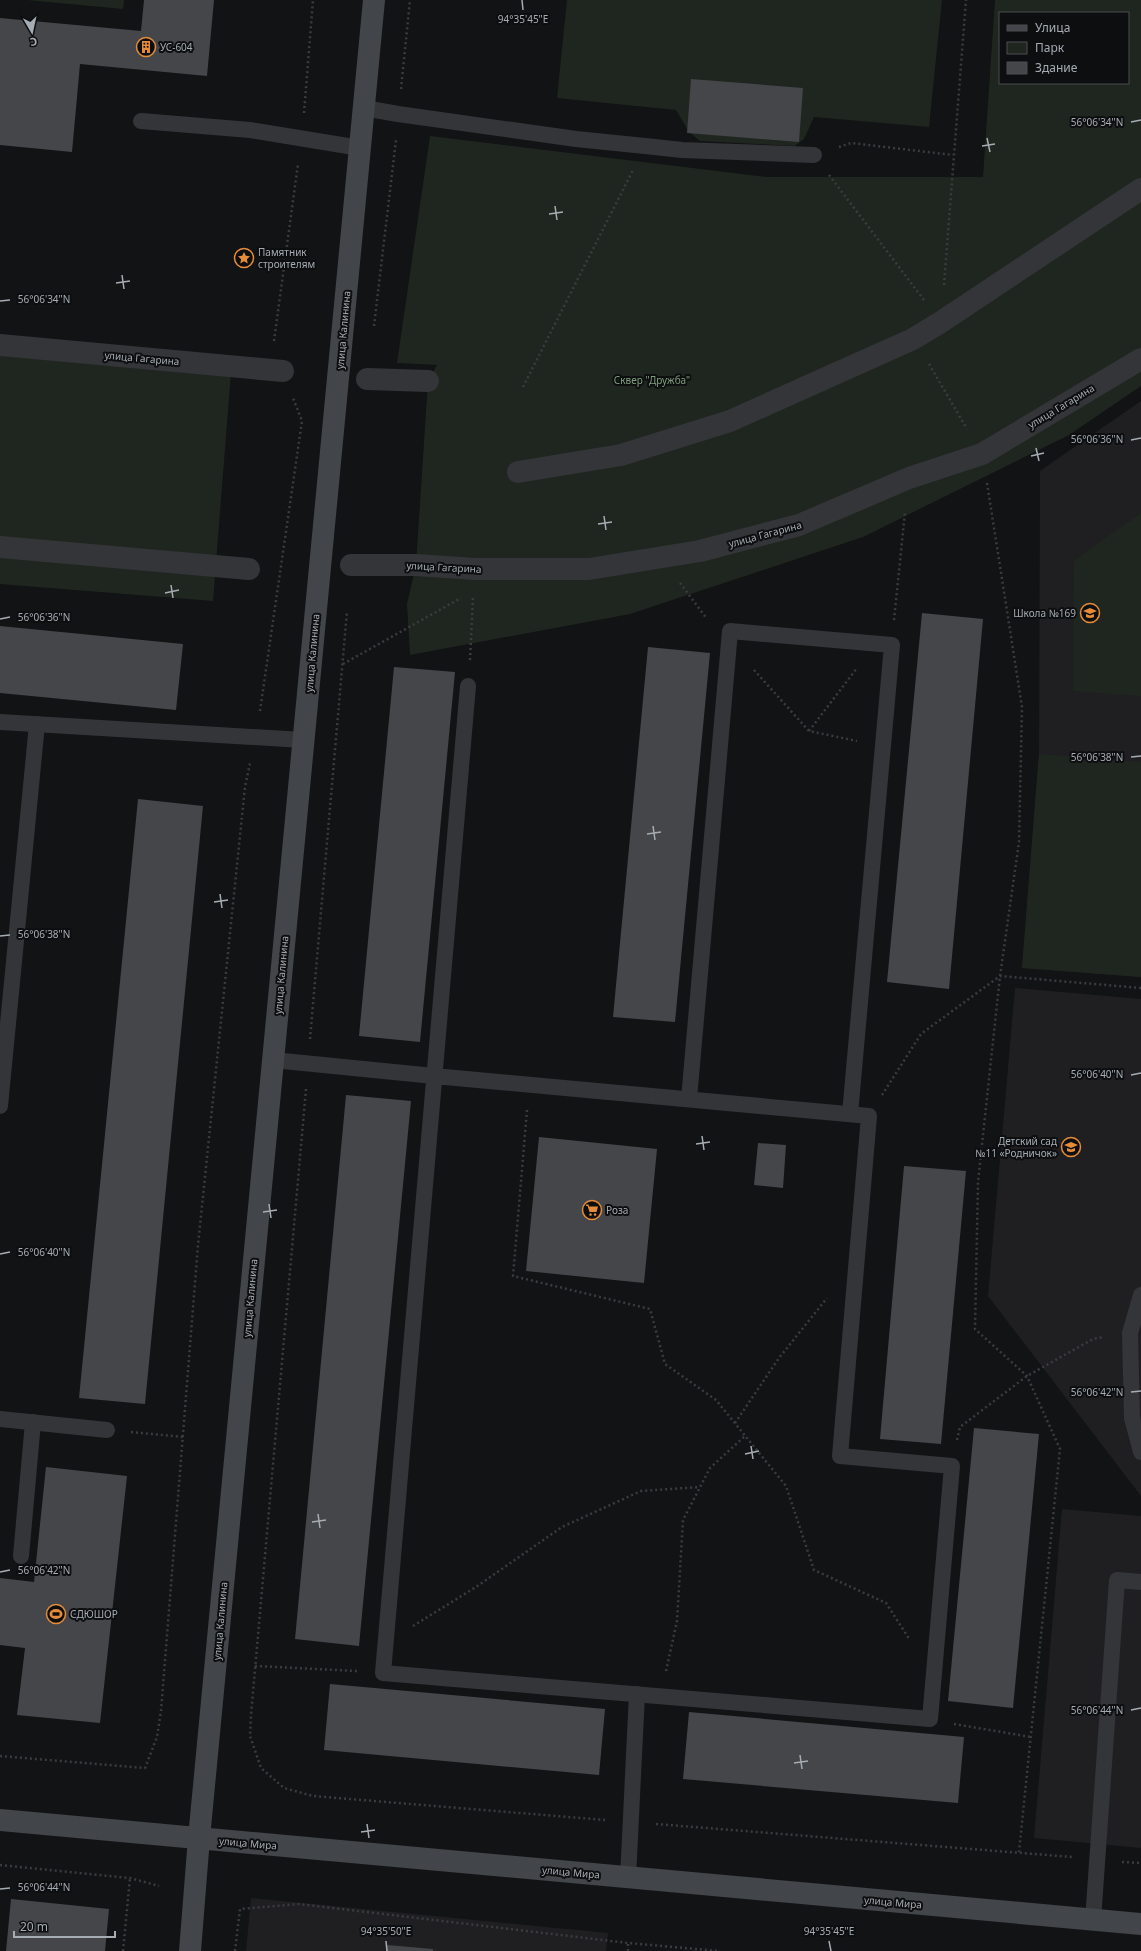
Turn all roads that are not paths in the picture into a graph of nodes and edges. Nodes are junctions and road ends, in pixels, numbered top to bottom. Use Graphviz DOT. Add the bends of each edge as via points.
graph roads {
  1 [pos="374,0"];
  2 [pos="364,108"];
  3 [pos="141,121"];
  4 [pos="360,148"];
  5 [pos="814,155"];
  6 [pos="1141,189"];
  7 [pos="0,345"];
  8 [pos="1141,359"];
  9 [pos="283,371"];
  10 [pos="367,379"];
  11 [pos="428,381"];
  12 [pos="518,472"];
  13 [pos="0,547"];
  14 [pos="351,565"];
  15 [pos="249,569"];
  16 [pos="468,686"];
  17 [pos="0,722"];
  18 [pos="37,724"];
  19 [pos="304,740"];
  20 [pos="273,1060"];
  21 [pos="434,1076"];
  22 [pos="689,1099"];
  23 [pos="0,1106"];
  24 [pos="850,1114"];
  25 [pos="1141,1295"];
  26 [pos="0,1419"];
  27 [pos="33,1422"];
  28 [pos="107,1430"];
  29 [pos="1141,1452"];
  30 [pos="21,1556"];
  31 [pos="1141,1582"];
  32 [pos="637,1694"];
  33 [pos="0,1820"];
  34 [pos="199,1838"];
  35 [pos="628,1878"];
  36 [pos="1093,1920"];
  37 [pos="1141,1924"];
  38 [pos="190,1951"];
  1 -- 2 [label="street, улица Калинина"];
  2 -- 4 [label="street, улица Калинина"];
  2 -- 5 [label="lane" via="568,138 682,150"];
  3 -- 4 [label="lane" via="250,130"];
  4 -- 19 [label="street, улица Калинина"];
  6 -- 12 [label="street" via="913,339 730,421 621,455"];
  7 -- 9 [label="street, улица Гагарина"];
  8 -- 14 [label="street, улица Гагарина" via="982,454 909,478 799,525 700,551 589,570"];
  10 -- 11 [label="street"];
  13 -- 15 [label="street"];
  16 -- 21 [label="lane"];
  17 -- 18 [label="lane"];
  18 -- 19 [label="lane"];
  18 -- 23 [label="lane"];
  19 -- 20 [label="street, улица Калинина"];
  20 -- 21 [label="lane"];
  20 -- 34 [label="street, улица Калинина"];
  21 -- 22 [label="lane"];
  21 -- 32 [label="lane" via="383,1673"];
  22 -- 24 [label="lane"];
  22 -- 24 [label="lane" via="730,631 892,645"];
  24 -- 32 [label="lane" via="869,1116 840,1456 952,1466 930,1719"];
  25 -- 29 [label="lane" via="1130,1333 1132,1418"];
  26 -- 27 [label="lane"];
  27 -- 28 [label="lane"];
  27 -- 30 [label="lane"];
  31 -- 36 [label="lane" via="1117,1580"];
  32 -- 35 [label="lane"];
  33 -- 34 [label="street, улица Мира"];
  34 -- 35 [label="street, улица Мира"];
  34 -- 38 [label="street, улица Калинина"];
  35 -- 36 [label="street, улица Мира"];
  36 -- 37 [label="street, улица Мира"];
}
